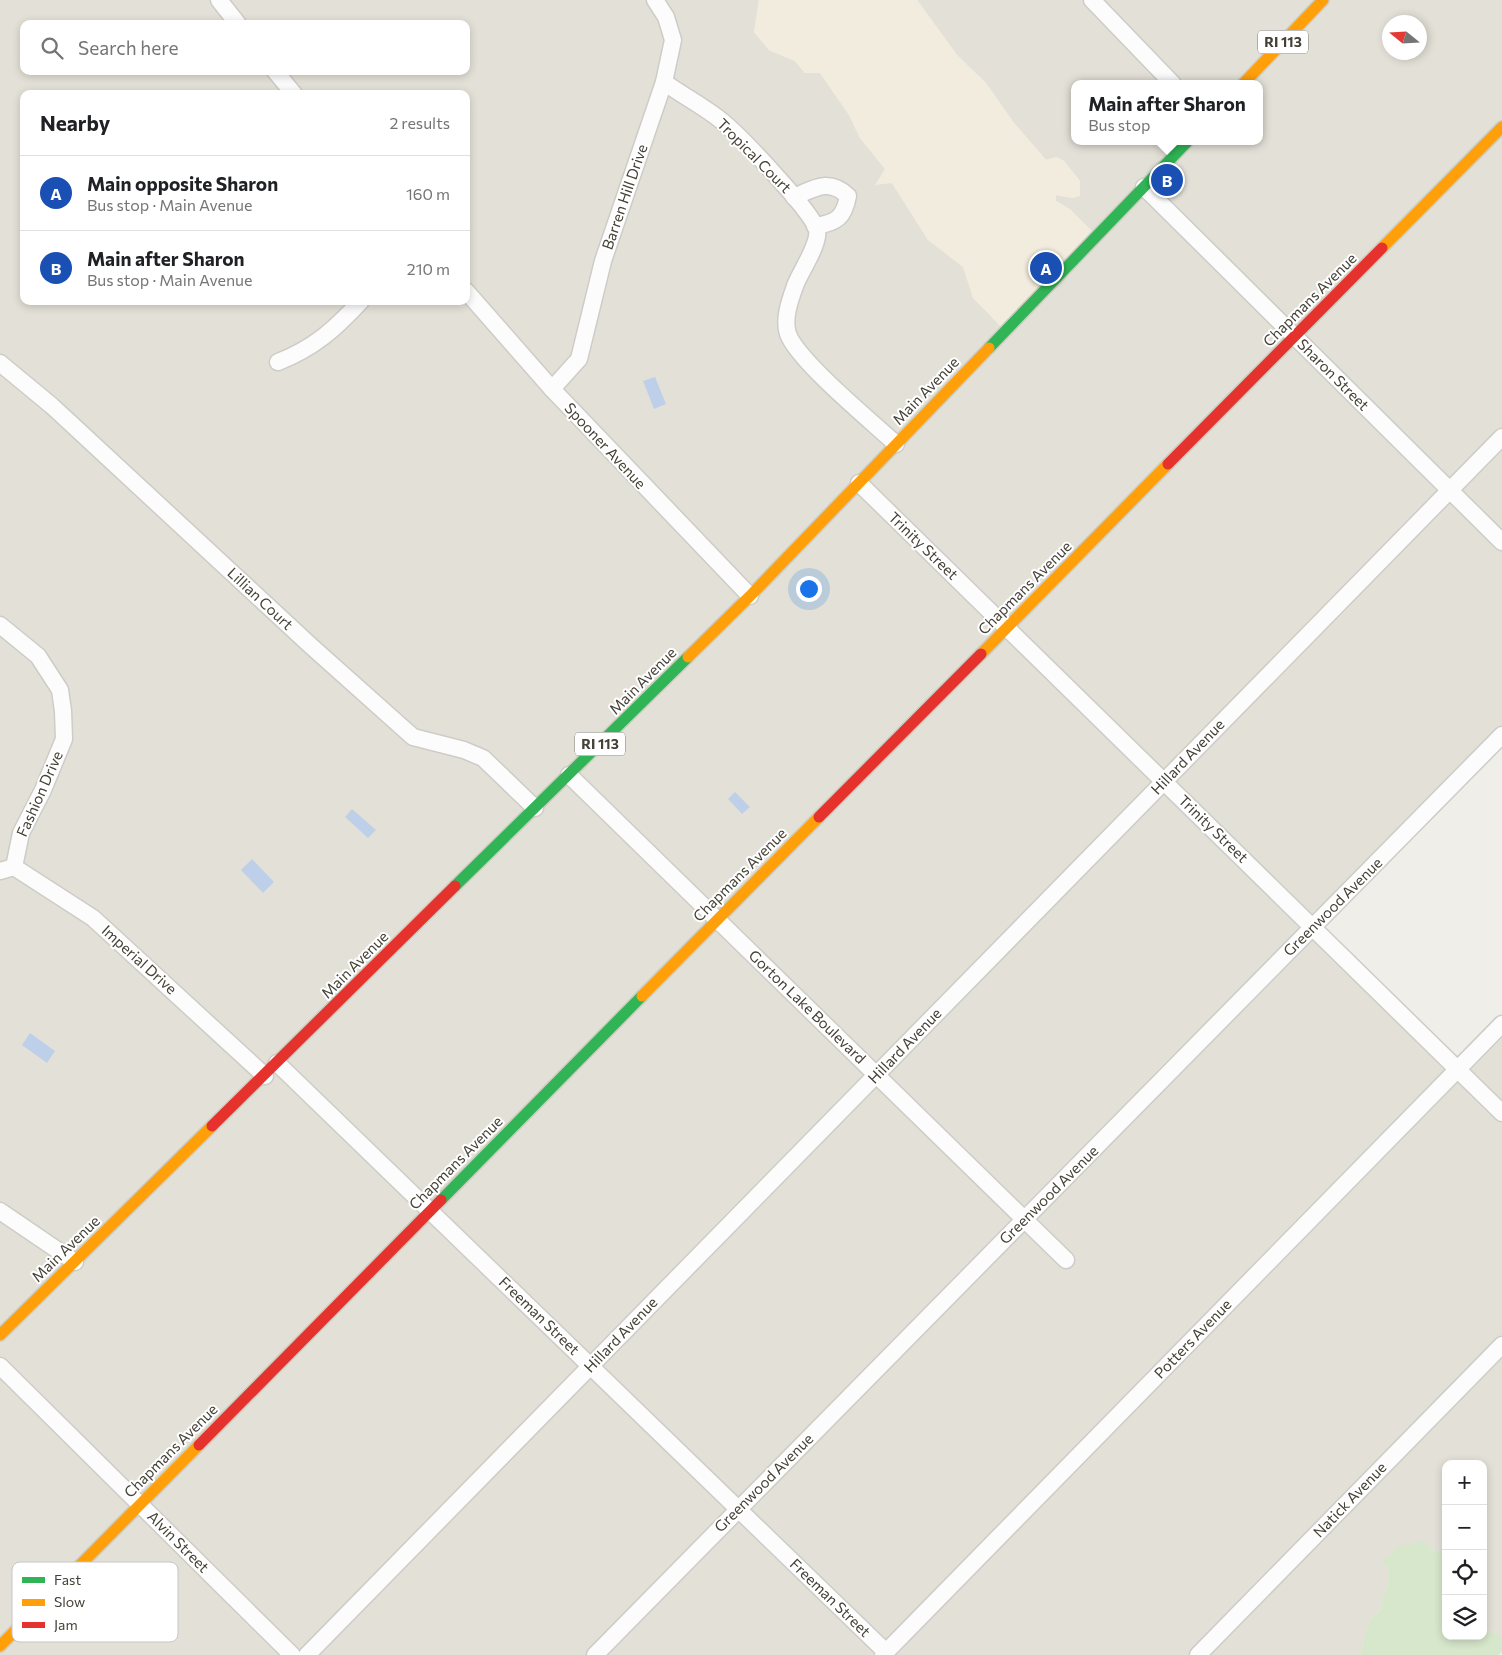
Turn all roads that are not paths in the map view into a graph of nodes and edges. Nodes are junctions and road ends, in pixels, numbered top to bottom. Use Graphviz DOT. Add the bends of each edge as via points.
graph roads {
  1 [pos="219,0"];
  2 [pos="655,0"];
  3 [pos="1323,0"];
  4 [pos="1103,4"];
  5 [pos="235,20"];
  6 [pos="278,75"];
  7 [pos="1170,80"];
  8 [pos="1247,80"];
  9 [pos="664,82"];
  10 [pos="291,90"];
  11 [pos="1502,126"];
  12 [pos="1184,145"];
  13 [pos="1144,187"];
  14 [pos="794,197"];
  15 [pos="815,226"];
  16 [pos="470,296"];
  17 [pos="357,305"];
  18 [pos="1294,337"];
  19 [pos="278,362"];
  20 [pos="0,363"];
  21 [pos="552,389"];
  22 [pos="1502,437"];
  23 [pos="896,444"];
  24 [pos="859,483"];
  25 [pos="1450,490"];
  26 [pos="1502,542"];
  27 [pos="750,596"];
  28 [pos="0,625"];
  29 [pos="1007,627"];
  30 [pos="1502,735"];
  31 [pos="569,775"];
  32 [pos="1164,782"];
  33 [pos="535,808"];
  34 [pos="7,869"];
  35 [pos="717,920"];
  36 [pos="1313,927"];
  37 [pos="1502,1024"];
  38 [pos="277,1063"];
  39 [pos="1458,1069"];
  40 [pos="877,1075"];
  41 [pos="265,1076"];
  42 [pos="1502,1113"];
  43 [pos="0,1211"];
  44 [pos="430,1211"];
  45 [pos="1025,1219"];
  46 [pos="1066,1260"];
  47 [pos="75,1262"];
  48 [pos="0,1334"];
  49 [pos="1502,1346"];
  50 [pos="0,1366"];
  51 [pos="590,1366"];
  52 [pos="140,1504"];
  53 [pos="738,1510"];
  54 [pos="83,1562"];
  55 [pos="12,1634"];
  56 [pos="0,1646"];
  57 [pos="885,1654"];
  58 [pos="292,1655"];
  59 [pos="307,1655"];
  60 [pos="595,1655"];
  61 [pos="1198,1655"];
  1 -- 5 [label="street"];
  2 -- 9 [label="street, Barren Hill Drive" via="666,17 673,40"];
  3 -- 8 [label="street, RI 113"];
  4 -- 7 [label="street"];
  6 -- 10 [label="street"];
  9 -- 14 [label="street, Tropical Court" via="723,122"];
  9 -- 21 [label="street, Barren Hill Drive" via="603,261 579,359"];
  11 -- 18 [label="street, Chapmans Avenue"];
  12 -- 13 [label="street, Main Avenue / RI 113"];
  13 -- 18 [label="street, Sharon Street"];
  13 -- 23 [label="street, Main Avenue / RI 113"];
  14 -- 15 [label="street, Tropical Court"];
  14 -- 15 [label="street, Tropical Court" via="824,185 840,188 848,196 845,210 832,223"];
  15 -- 23 [label="street" via="818,232 786,316 788,333 799,353"];
  16 -- 21 [label="street, Spooner Avenue"];
  17 -- 19 [label="street" via="335,328 303,352"];
  18 -- 25 [label="street, Sharon Street"];
  18 -- 29 [label="street, Chapmans Avenue"];
  20 -- 33 [label="street, Lillian Court" via="52,406 413,737 483,758"];
  21 -- 27 [label="street, Spooner Avenue"];
  22 -- 25 [label="street, Hillard Avenue"];
  23 -- 24 [label="street, Main Avenue / RI 113"];
  24 -- 27 [label="street, Main Avenue / RI 113"];
  24 -- 29 [label="street, Trinity Street"];
  25 -- 26 [label="street, Sharon Street"];
  25 -- 32 [label="street, Hillard Avenue"];
  27 -- 31 [label="street, Main Avenue / RI 113"];
  28 -- 34 [label="street, Fashion Drive" via="38,656 60,690 64,739"];
  29 -- 32 [label="street, Trinity Street"];
  29 -- 35 [label="street, Chapmans Avenue"];
  30 -- 36 [label="street, Greenwood Avenue"];
  31 -- 33 [label="street, Main Avenue / RI 113"];
  31 -- 35 [label="street, Gorton Lake Boulevard"];
  32 -- 36 [label="street, Trinity Street"];
  32 -- 40 [label="street, Hillard Avenue"];
  33 -- 38 [label="street, Main Avenue / RI 113"];
  34 -- 41 [label="street, Imperial Drive" via="93,918"];
  35 -- 40 [label="street, Gorton Lake Boulevard"];
  35 -- 44 [label="street, Chapmans Avenue"];
  36 -- 39 [label="street, Trinity Street"];
  36 -- 45 [label="street, Greenwood Avenue"];
  37 -- 39 [label="street, Potters Avenue"];
  38 -- 41 [label="street, Main Avenue / RI 113"];
  38 -- 44 [label="street, Freeman Street"];
  39 -- 42 [label="street, Trinity Street"];
  39 -- 57 [label="street, Potters Avenue"];
  40 -- 45 [label="street, Gorton Lake Boulevard"];
  40 -- 51 [label="street, Hillard Avenue"];
  41 -- 47 [label="street, Main Avenue / RI 113"];
  43 -- 47 [label="street"];
  44 -- 51 [label="street, Freeman Street"];
  44 -- 52 [label="street, Chapmans Avenue"];
  45 -- 46 [label="street, Gorton Lake Boulevard"];
  45 -- 53 [label="street, Greenwood Avenue"];
  47 -- 48 [label="street, Main Avenue / RI 113"];
  49 -- 61 [label="street, Natick Avenue"];
  50 -- 52 [label="street, Alvin Street"];
  51 -- 53 [label="street, Freeman Street"];
  51 -- 59 [label="street, Hillard Avenue"];
  52 -- 54 [label="street, Chapmans Avenue"];
  52 -- 58 [label="street, Alvin Street"];
  53 -- 57 [label="street, Freeman Street"];
  53 -- 60 [label="street, Greenwood Avenue"];
  55 -- 56 [label="street, Chapmans Avenue"];
}
